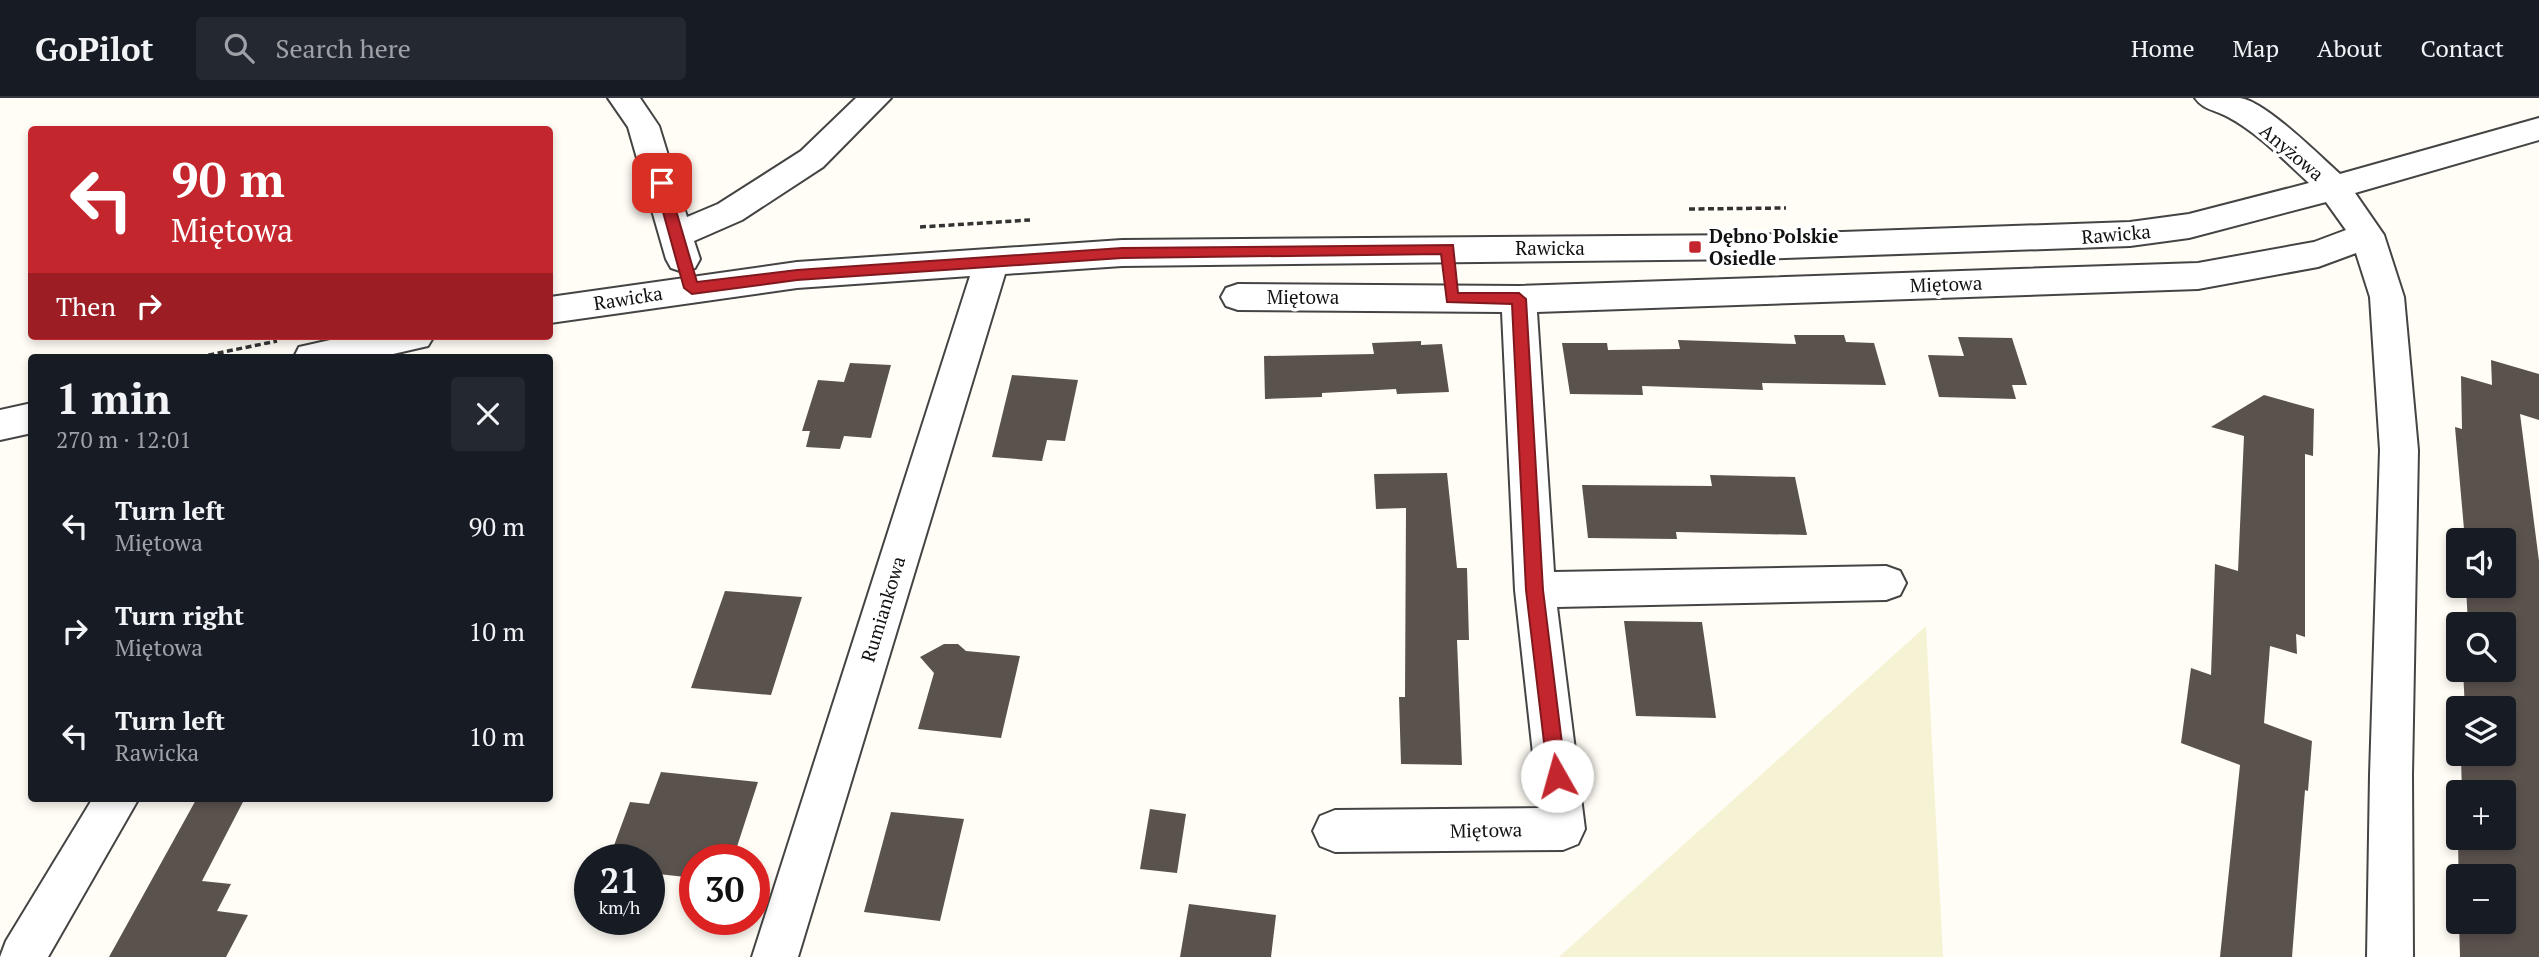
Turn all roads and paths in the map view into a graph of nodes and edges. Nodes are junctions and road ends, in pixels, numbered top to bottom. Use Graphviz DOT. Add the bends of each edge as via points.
graph roads {
  1 [pos="624,98"];
  2 [pos="875,98"];
  3 [pos="2211,98"];
  4 [pos="2539,129"];
  5 [pos="2334,188"];
  6 [pos="1792,208"];
  7 [pos="1681,209"];
  8 [pos="1044,220"];
  9 [pos="906,228"];
  10 [pos="677,235"];
  11 [pos="2367,235"];
  12 [pos="1448,248"];
  13 [pos="992,260"];
  14 [pos="692,288"];
  15 [pos="1238,297"];
  16 [pos="1452,298"];
  17 [pos="1519,299"];
  18 [pos="553,310"];
  19 [pos="402,340"];
  20 [pos="301,348"];
  21 [pos="363,351"];
  22 [pos="233,354"];
  23 [pos="28,419"];
  24 [pos="0,425"];
  25 [pos="1886,583"];
  26 [pos="1535,590"];
  27 [pos="115,802"];
  28 [pos="1335,831"];
  29 [pos="22,957"];
  30 [pos="775,957"];
  31 [pos="2390,957"];
  1 -- 10 [label="street" via="643,126"];
  2 -- 10 [label="street" via="812,159 730,212"];
  3 -- 5 [label="street, Anyżowa" via="2239,109 2271,132"];
  4 -- 5 [label="street, Rawicka"];
  5 -- 11 [label="street, Anyżowa"];
  5 -- 12 [label="street, Rawicka" via="2189,226 2130,234 1753,247"];
  6 -- 7 [label="path"];
  8 -- 9 [label="path"];
  10 -- 14 [label="street"];
  11 -- 17 [label="street, Miętowa" via="2318,254 2198,276"];
  11 -- 31 [label="street, Anyżowa" via="2387,296 2399,450"];
  12 -- 13 [label="street, Rawicka" via="1122,253"];
  12 -- 16 [label="street"];
  13 -- 14 [label="street, Rawicka"];
  13 -- 30 [label="street, Rumiankowa"];
  14 -- 18 [label="street, Rawicka"];
  15 -- 16 [label="street, Miętowa"];
  16 -- 17 [label="street, Miętowa"];
  17 -- 26 [label="street, Miętowa"];
  19 -- 21 [label="street"];
  20 -- 21 [label="street"];
  20 -- 22 [label="path"];
  23 -- 24 [label="street"];
  25 -- 26 [label="street"];
  26 -- 28 [label="street, Miętowa" via="1563,829"];
  27 -- 29 [label="street"];
}
